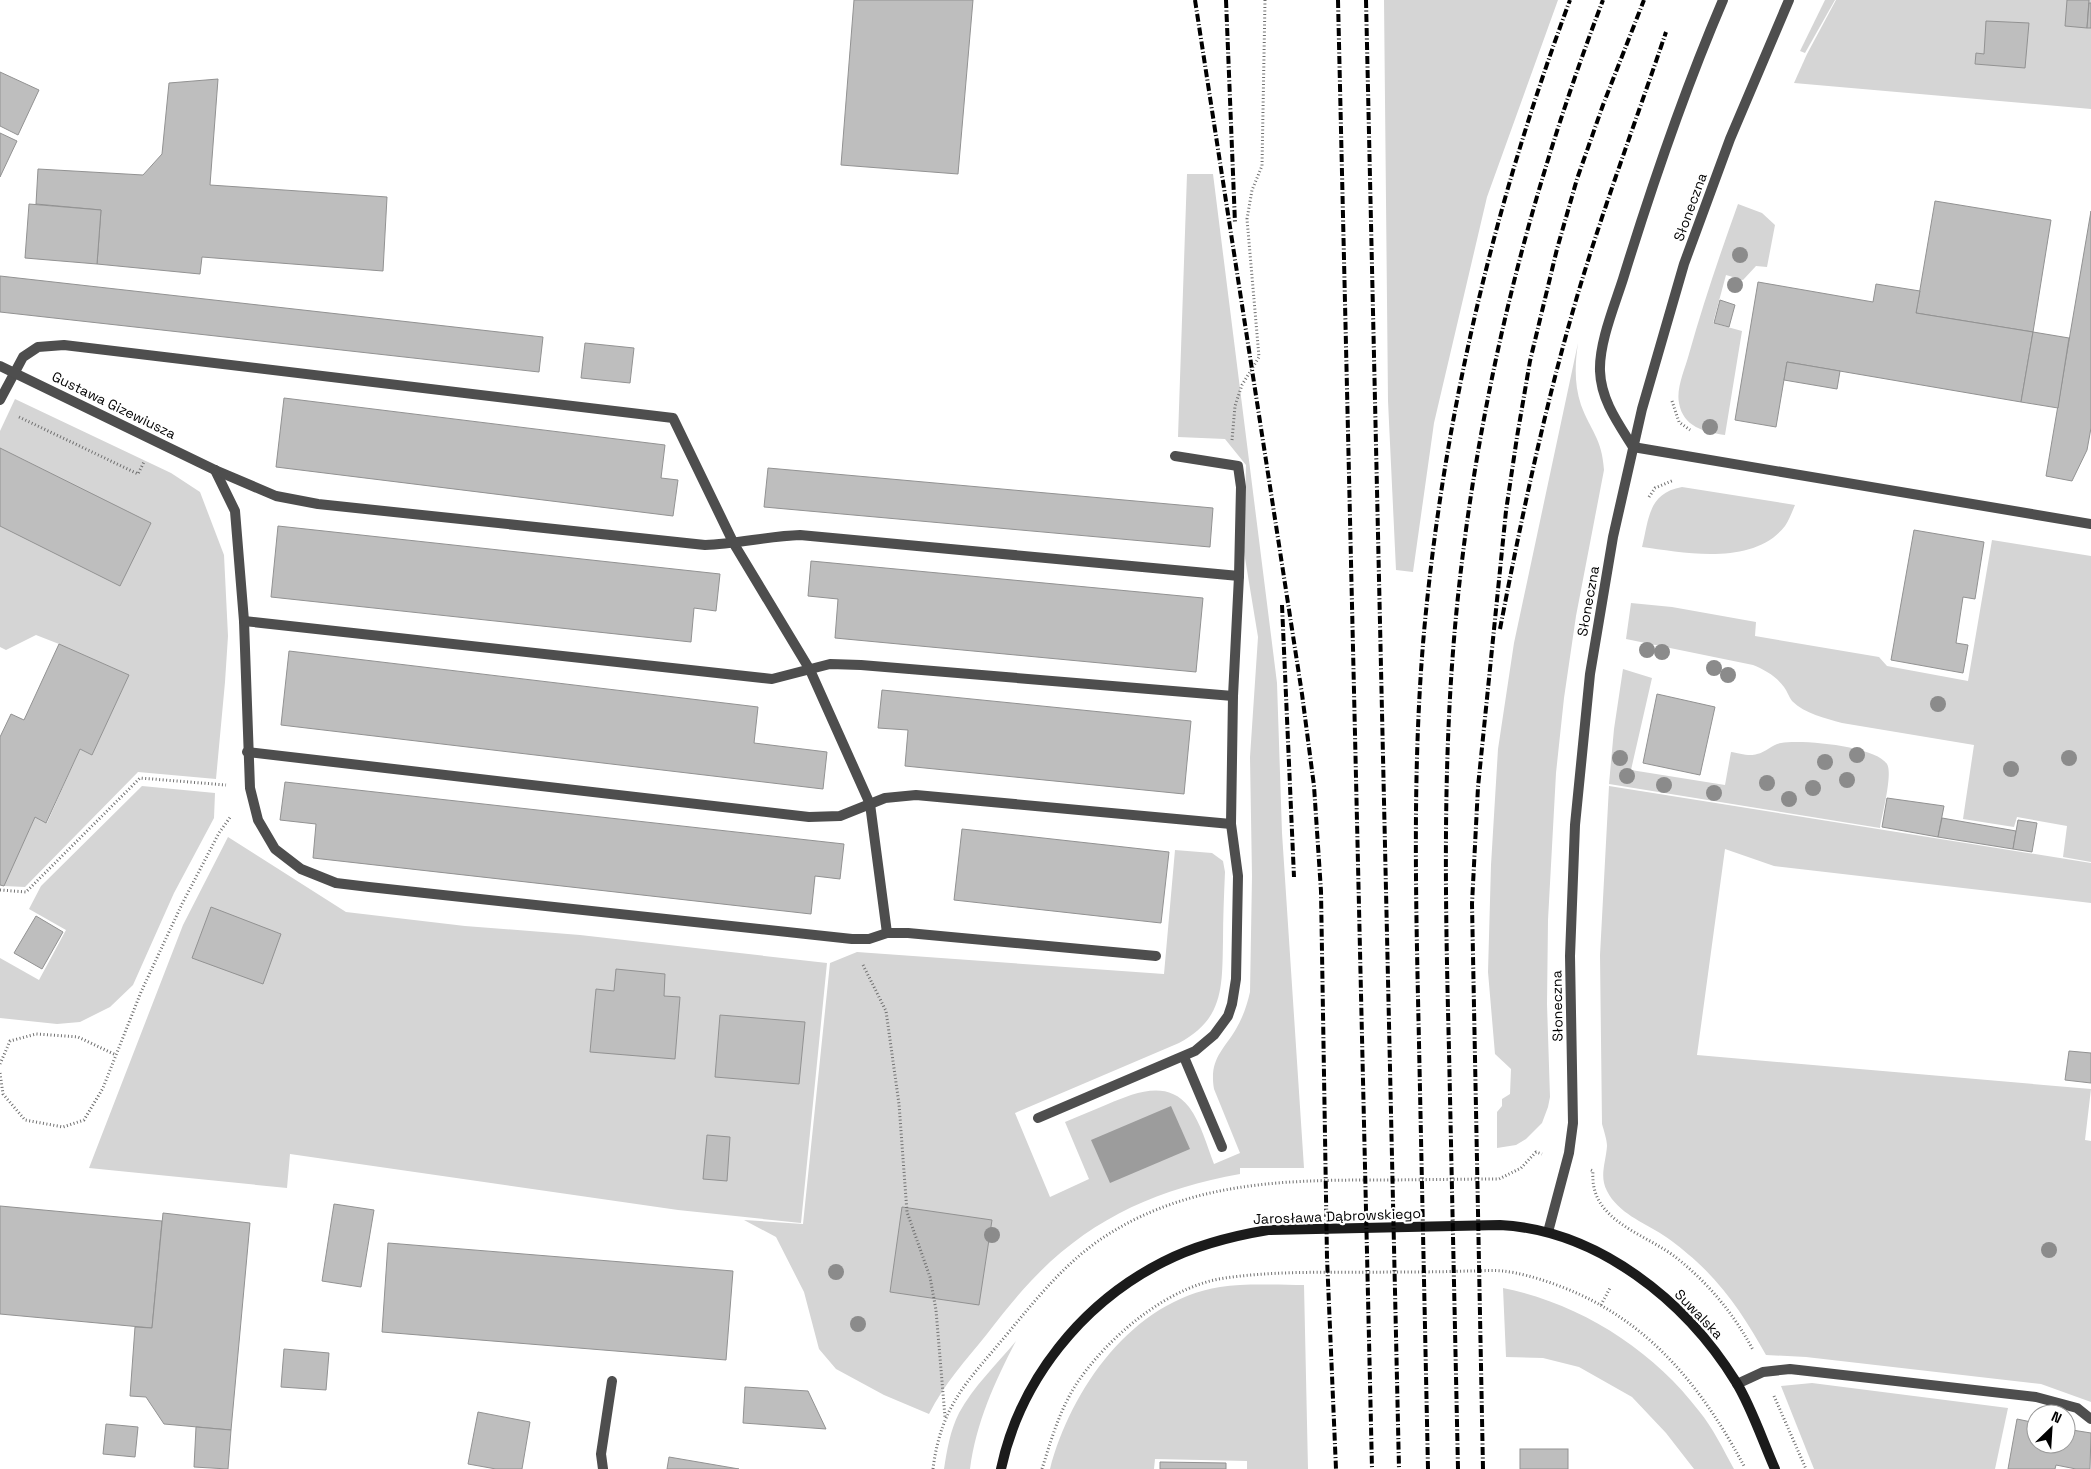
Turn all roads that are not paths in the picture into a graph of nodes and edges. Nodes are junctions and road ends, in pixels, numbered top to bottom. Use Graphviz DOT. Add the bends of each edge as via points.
graph roads {
  1 [pos="1722,0"];
  2 [pos="1789,0"];
  3 [pos="0,366"];
  4 [pos="13,372"];
  5 [pos="0,400"];
  6 [pos="1632,447"];
  7 [pos="1175,456"];
  8 [pos="215,470"];
  9 [pos="2091,524"];
  10 [pos="734,544"];
  11 [pos="1239,576"];
  12 [pos="244,621"];
  13 [pos="810,670"];
  14 [pos="1233,696"];
  15 [pos="247,752"];
  16 [pos="870,804"];
  17 [pos="1231,824"];
  18 [pos="887,933"];
  19 [pos="1156,956"];
  20 [pos="1184,1057"];
  21 [pos="1038,1118"];
  22 [pos="1222,1147"];
  23 [pos="1548,1232"];
  24 [pos="612,1381"];
  25 [pos="1737,1384"];
  26 [pos="2091,1419"];
  27 [pos="603,1469"];
  28 [pos="1001,1469"];
  29 [pos="1775,1469"];
  1 -- 6 [label="street" via="1651,192 1602,354 1600,370 1604,395"];
  2 -- 6 [label="street, Słoneczna" via="1710,189 1675,294"];
  3 -- 4 [label="street, Gustawa Gizewiusza"];
  4 -- 5 [label="street"];
  4 -- 8 [label="street, Gustawa Gizewiusza"];
  4 -- 10 [label="street" via="23,357 38,347 64,345 673,418"];
  6 -- 9 [label="street"];
  6 -- 23 [label="street, Słoneczna" via="1602,597 1588,690 1572,892 1573,1123"];
  7 -- 11 [label="street" via="1238,466 1241,487"];
  8 -- 10 [label="street, Gustawa Gizewiusza" via="276,496 318,504 705,545"];
  8 -- 12 [label="street" via="235,511"];
  10 -- 11 [label="street, Gustawa Gizewiusza" via="772,536 800,536"];
  10 -- 13 [label="street"];
  11 -- 14 [label="street"];
  12 -- 13 [label="street" via="772,679"];
  12 -- 15 [label="street"];
  13 -- 14 [label="street" via="830,664 861,664"];
  13 -- 16 [label="street"];
  14 -- 17 [label="street"];
  15 -- 16 [label="street" via="809,817 840,816"];
  15 -- 18 [label="street" via="250,788 258,820 275,849 301,869 336,882 852,939 869,939"];
  16 -- 17 [label="street" via="885,798 916,795"];
  16 -- 18 [label="street"];
  17 -- 20 [label="street" via="1238,876 1235,993 1228,1016 1221,1026 1205,1044"];
  18 -- 19 [label="street"];
  20 -- 21 [label="street"];
  20 -- 22 [label="street"];
  23 -- 25 [label="street, Suwalska" via="1601,1255 1657,1291 1687,1318"];
  23 -- 28 [label="street, Jarosława Dąbrowskiego" via="1500,1225 1268,1230 1232,1236 1163,1261 1102,1302 1052,1356 1016,1420"];
  24 -- 27 [label="street" via="601,1454"];
  25 -- 26 [label="street" via="1763,1372 1790,1369 2036,1397 2077,1408"];
  25 -- 29 [label="street, Suwalska"];
}
